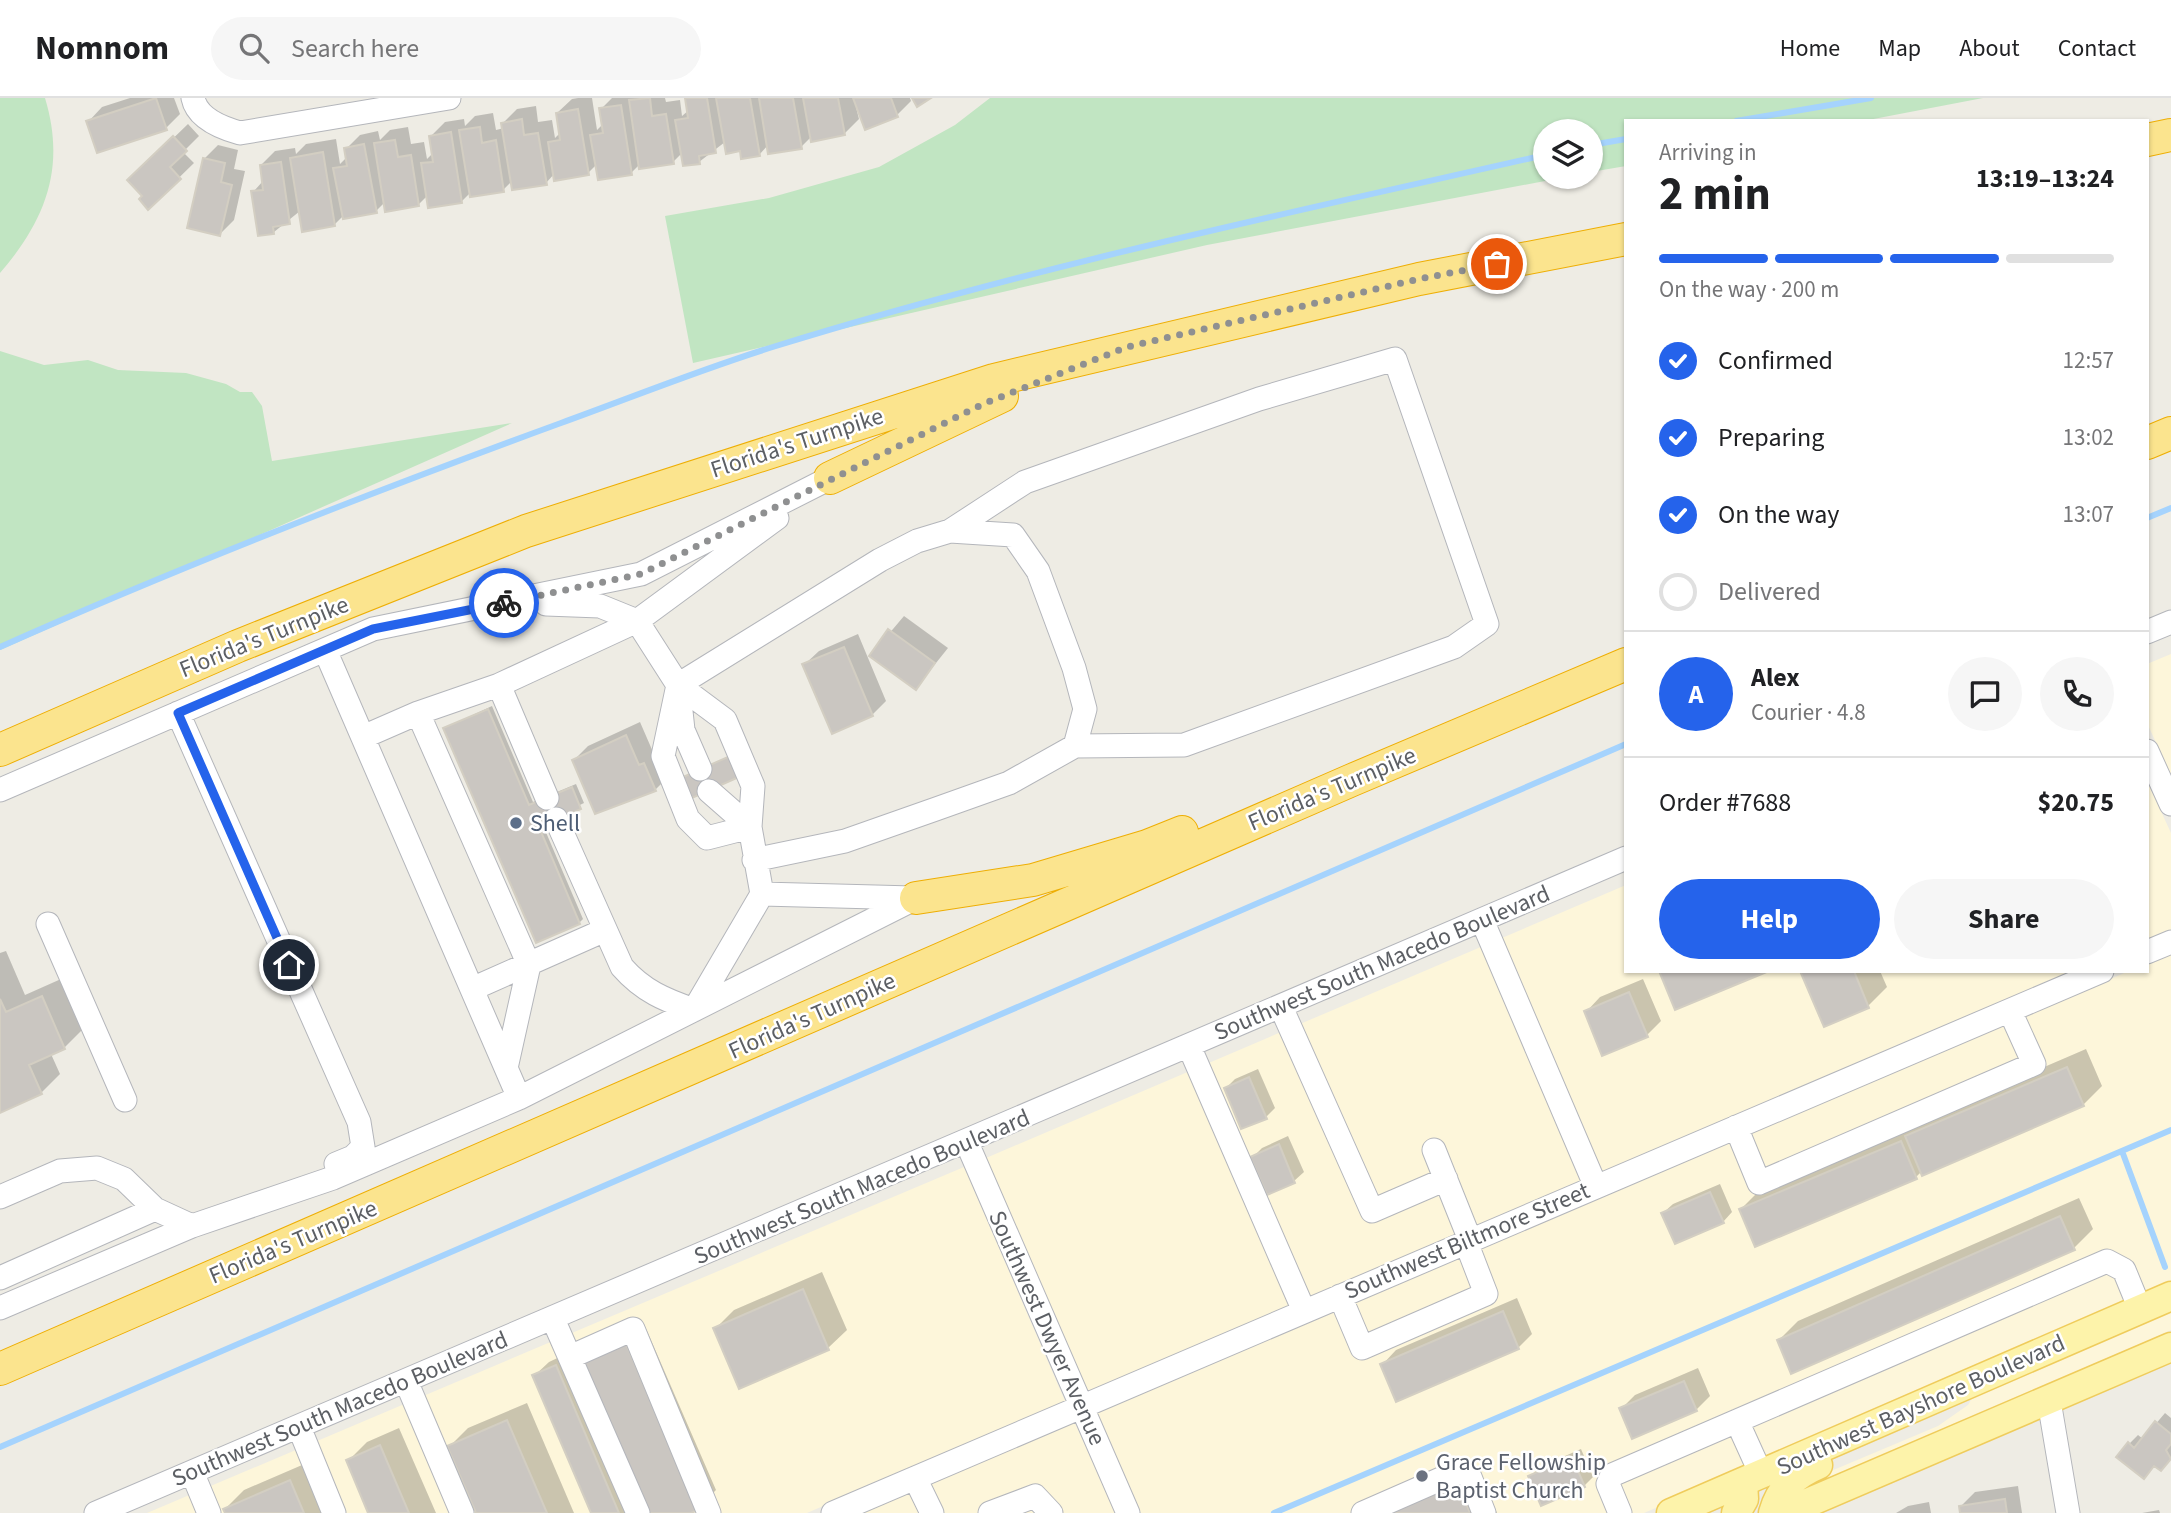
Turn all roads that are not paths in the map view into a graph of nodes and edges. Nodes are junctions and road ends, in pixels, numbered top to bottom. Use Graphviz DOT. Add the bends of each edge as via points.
graph roads {
  1 [pos="193,98"];
  2 [pos="449,98"];
  3 [pos="2171,135"];
  4 [pos="2149,139"];
  5 [pos="1624,239"];
  6 [pos="1127,347"];
  7 [pos="2171,433"];
  8 [pos="2149,442"];
  9 [pos="830,478"];
  10 [pos="950,531"];
  11 [pos="471,610"];
  12 [pos="637,621"];
  13 [pos="2171,622"];
  14 [pos="2149,631"];
  15 [pos="325,650"];
  16 [pos="1624,665"];
  17 [pos="499,685"];
  18 [pos="678,685"];
  19 [pos="178,713"];
  20 [pos="418,713"];
  21 [pos="363,737"];
  22 [pos="1075,746"];
  23 [pos="0,750"];
  24 [pos="2149,761"];
  25 [pos="700,769"];
  26 [pos="1352,780"];
  27 [pos="2154,785"];
  28 [pos="0,790"];
  29 [pos="709,791"];
  30 [pos="547,797"];
  31 [pos="2171,804"];
  32 [pos="556,819"];
  33 [pos="750,827"];
  34 [pos="1624,859"];
  35 [pos="754,860"];
  36 [pos="762,894"];
  37 [pos="916,898"];
  38 [pos="1482,920"];
  39 [pos="48,924"];
  40 [pos="605,930"];
  41 [pos="2171,942"];
  42 [pos="2149,951"];
  43 [pos="529,965"];
  44 [pos="2087,974"];
  45 [pos="472,989"];
  46 [pos="1281,1007"];
  47 [pos="694,1010"];
  48 [pos="2010,1011"];
  49 [pos="1189,1046"];
  50 [pos="506,1068"];
  51 [pos="519,1098"];
  52 [pos="125,1100"];
  53 [pos="1736,1127"];
  54 [pos="967,1143"];
  55 [pos="1434,1150"];
  56 [pos="1446,1179"];
  57 [pos="1596,1187"];
  58 [pos="288,1192"];
  59 [pos="0,1197"];
  60 [pos="155,1209"];
  61 [pos="192,1226"];
  62 [pos="1468,1241"];
  63 [pos="0,1278"];
  64 [pos="1340,1296"];
  65 [pos="2171,1296"];
  66 [pos="0,1308"];
  67 [pos="2140,1309"];
  68 [pos="1304,1311"];
  69 [pos="553,1319"];
  70 [pos="2171,1347"];
  71 [pos="570,1357"];
  72 [pos="0,1369"];
  73 [pos="406,1381"];
  74 [pos="1966,1385"];
  75 [pos="2049,1401"];
  76 [pos="1081,1406"];
  77 [pos="1737,1422"];
  78 [pos="299,1427"];
  79 [pos="192,1472"];
  80 [pos="915,1478"];
  81 [pos="1752,1478"];
  82 [pos="136,1505"];
  83 [pos="96,1513"];
  84 [pos="209,1513"];
  85 [pos="334,1513"];
  86 [pos="461,1513"];
  87 [pos="638,1513"];
  88 [pos="709,1513"];
  89 [pos="833,1513"];
  90 [pos="932,1513"];
  91 [pos="990,1513"];
  92 [pos="1051,1513"];
  93 [pos="1128,1513"];
  94 [pos="1363,1513"];
  95 [pos="1484,1513"];
  96 [pos="1620,1513"];
  97 [pos="1671,1513"];
  98 [pos="1737,1513"];
  99 [pos="1773,1513"];
  100 [pos="1784,1513"];
  101 [pos="2068,1513"];
  1 -- 2 [label="street" via="217,127 240,133"];
  3 -- 4 [label="highway"];
  5 -- 6 [label="highway, Florida's Turnpike" via="1419,279"];
  6 -- 9 [label="highway" via="983,404"];
  6 -- 23 [label="highway, Florida's Turnpike" via="994,380 526,531 238,646"];
  7 -- 8 [label="highway"];
  9 -- 11 [label="street" via="641,574"];
  9 -- 12 [label="street"];
  10 -- 18 [label="street" via="880,560"];
  10 -- 22 [label="street" via="1013,535 1038,571 1085,709"];
  10 -- 22 [label="street" via="1026,482 1259,399 1395,359 1487,624 1454,647 1184,745"];
  11 -- 12 [label="street" via="562,603 600,606"];
  11 -- 15 [label="street" via="373,629"];
  12 -- 17 [label="street"];
  12 -- 18 [label="street"];
  13 -- 14 [label="street"];
  15 -- 19 [label="street"];
  15 -- 21 [label="street"];
  16 -- 26 [label="highway, Florida's Turnpike"];
  17 -- 20 [label="street"];
  17 -- 30 [label="street"];
  18 -- 25 [label="street" via="683,730"];
  18 -- 33 [label="street" via="725,720 753,786"];
  18 -- 33 [label="street" via="663,756 688,819 707,838"];
  19 -- 28 [label="street"];
  19 -- 58 [label="street" via="359,1122 363,1147"];
  20 -- 21 [label="street"];
  20 -- 43 [label="street"];
  21 -- 45 [label="street"];
  22 -- 35 [label="street" via="1009,783 936,809 845,841"];
  24 -- 27 [label="street"];
  26 -- 37 [label="highway" via="1273,796 1147,846 1033,880"];
  26 -- 72 [label="highway, Florida's Turnpike"];
  27 -- 31 [label="street"];
  29 -- 33 [label="street"];
  32 -- 40 [label="street"];
  33 -- 35 [label="street"];
  34 -- 38 [label="street, Southwest South Macedo Boulevard"];
  35 -- 36 [label="street"];
  36 -- 37 [label="street"];
  36 -- 47 [label="street"];
  37 -- 47 [label="street"];
  38 -- 46 [label="street, Southwest South Macedo Boulevard"];
  38 -- 57 [label="street"];
  39 -- 52 [label="street"];
  40 -- 43 [label="street"];
  40 -- 47 [label="street" via="622,967 638,986"];
  41 -- 42 [label="street"];
  43 -- 45 [label="street"];
  43 -- 50 [label="street"];
  44 -- 48 [label="street, Southwest Biltmore Street"];
  45 -- 50 [label="street"];
  46 -- 49 [label="street, Southwest South Macedo Boulevard"];
  46 -- 56 [label="street" via="1372,1211"];
  47 -- 51 [label="street"];
  48 -- 53 [label="street, Southwest Biltmore Street"];
  48 -- 53 [label="street" via="2034,1064 1759,1183"];
  49 -- 54 [label="street, Southwest South Macedo Boulevard"];
  49 -- 68 [label="street"];
  50 -- 51 [label="street"];
  51 -- 58 [label="street" via="333,1178"];
  53 -- 57 [label="street, Southwest Biltmore Street"];
  54 -- 69 [label="street, Southwest South Macedo Boulevard"];
  54 -- 76 [label="street, Southwest Dwyer Avenue"];
  55 -- 56 [label="street"];
  56 -- 62 [label="street"];
  57 -- 62 [label="street, Southwest Biltmore Street"];
  58 -- 61 [label="street"];
  59 -- 60 [label="street" via="60,1171 97,1168 124,1179"];
  60 -- 61 [label="street"];
  60 -- 63 [label="street"];
  61 -- 66 [label="street"];
  62 -- 64 [label="street, Southwest Biltmore Street"];
  62 -- 64 [label="street" via="1486,1294 1362,1348"];
  64 -- 68 [label="street, Southwest Biltmore Street"];
  65 -- 67 [label="main road, Southwest Bayshore Boulevard"];
  67 -- 74 [label="main road, Southwest Bayshore Boulevard"];
  67 -- 77 [label="street" via="2124,1270 2107,1261"];
  68 -- 76 [label="street, Southwest Biltmore Street"];
  69 -- 71 [label="street"];
  69 -- 73 [label="street, Southwest South Macedo Boulevard"];
  70 -- 75 [label="main road, Southwest Bayshore Boulevard"];
  71 -- 87 [label="street"];
  71 -- 88 [label="street" via="633,1329"];
  73 -- 78 [label="street, Southwest South Macedo Boulevard"];
  73 -- 86 [label="street"];
  74 -- 81 [label="main road, Southwest Bayshore Boulevard"];
  74 -- 99 [label="main road" via="1961,1396 1933,1416 1805,1470 1787,1484"];
  75 -- 100 [label="main road, Southwest Bayshore Boulevard"];
  75 -- 101 [label="street"];
  76 -- 80 [label="street, Southwest Biltmore Street"];
  76 -- 93 [label="street, Southwest Dwyer Avenue"];
  77 -- 81 [label="street"];
  77 -- 96 [label="street" via="1612,1475 1608,1484"];
  78 -- 79 [label="street, Southwest South Macedo Boulevard"];
  78 -- 85 [label="street"];
  79 -- 82 [label="street, Southwest South Macedo Boulevard"];
  79 -- 84 [label="street"];
  80 -- 89 [label="street, Southwest Biltmore Street"];
  80 -- 90 [label="street"];
  81 -- 97 [label="main road, Southwest Bayshore Boulevard"];
  81 -- 98 [label="main road"];
  82 -- 83 [label="street, Southwest South Macedo Boulevard"];
  91 -- 92 [label="street" via="1035,1496"];
  94 -- 95 [label="street" via="1459,1471 1470,1477"];
}
